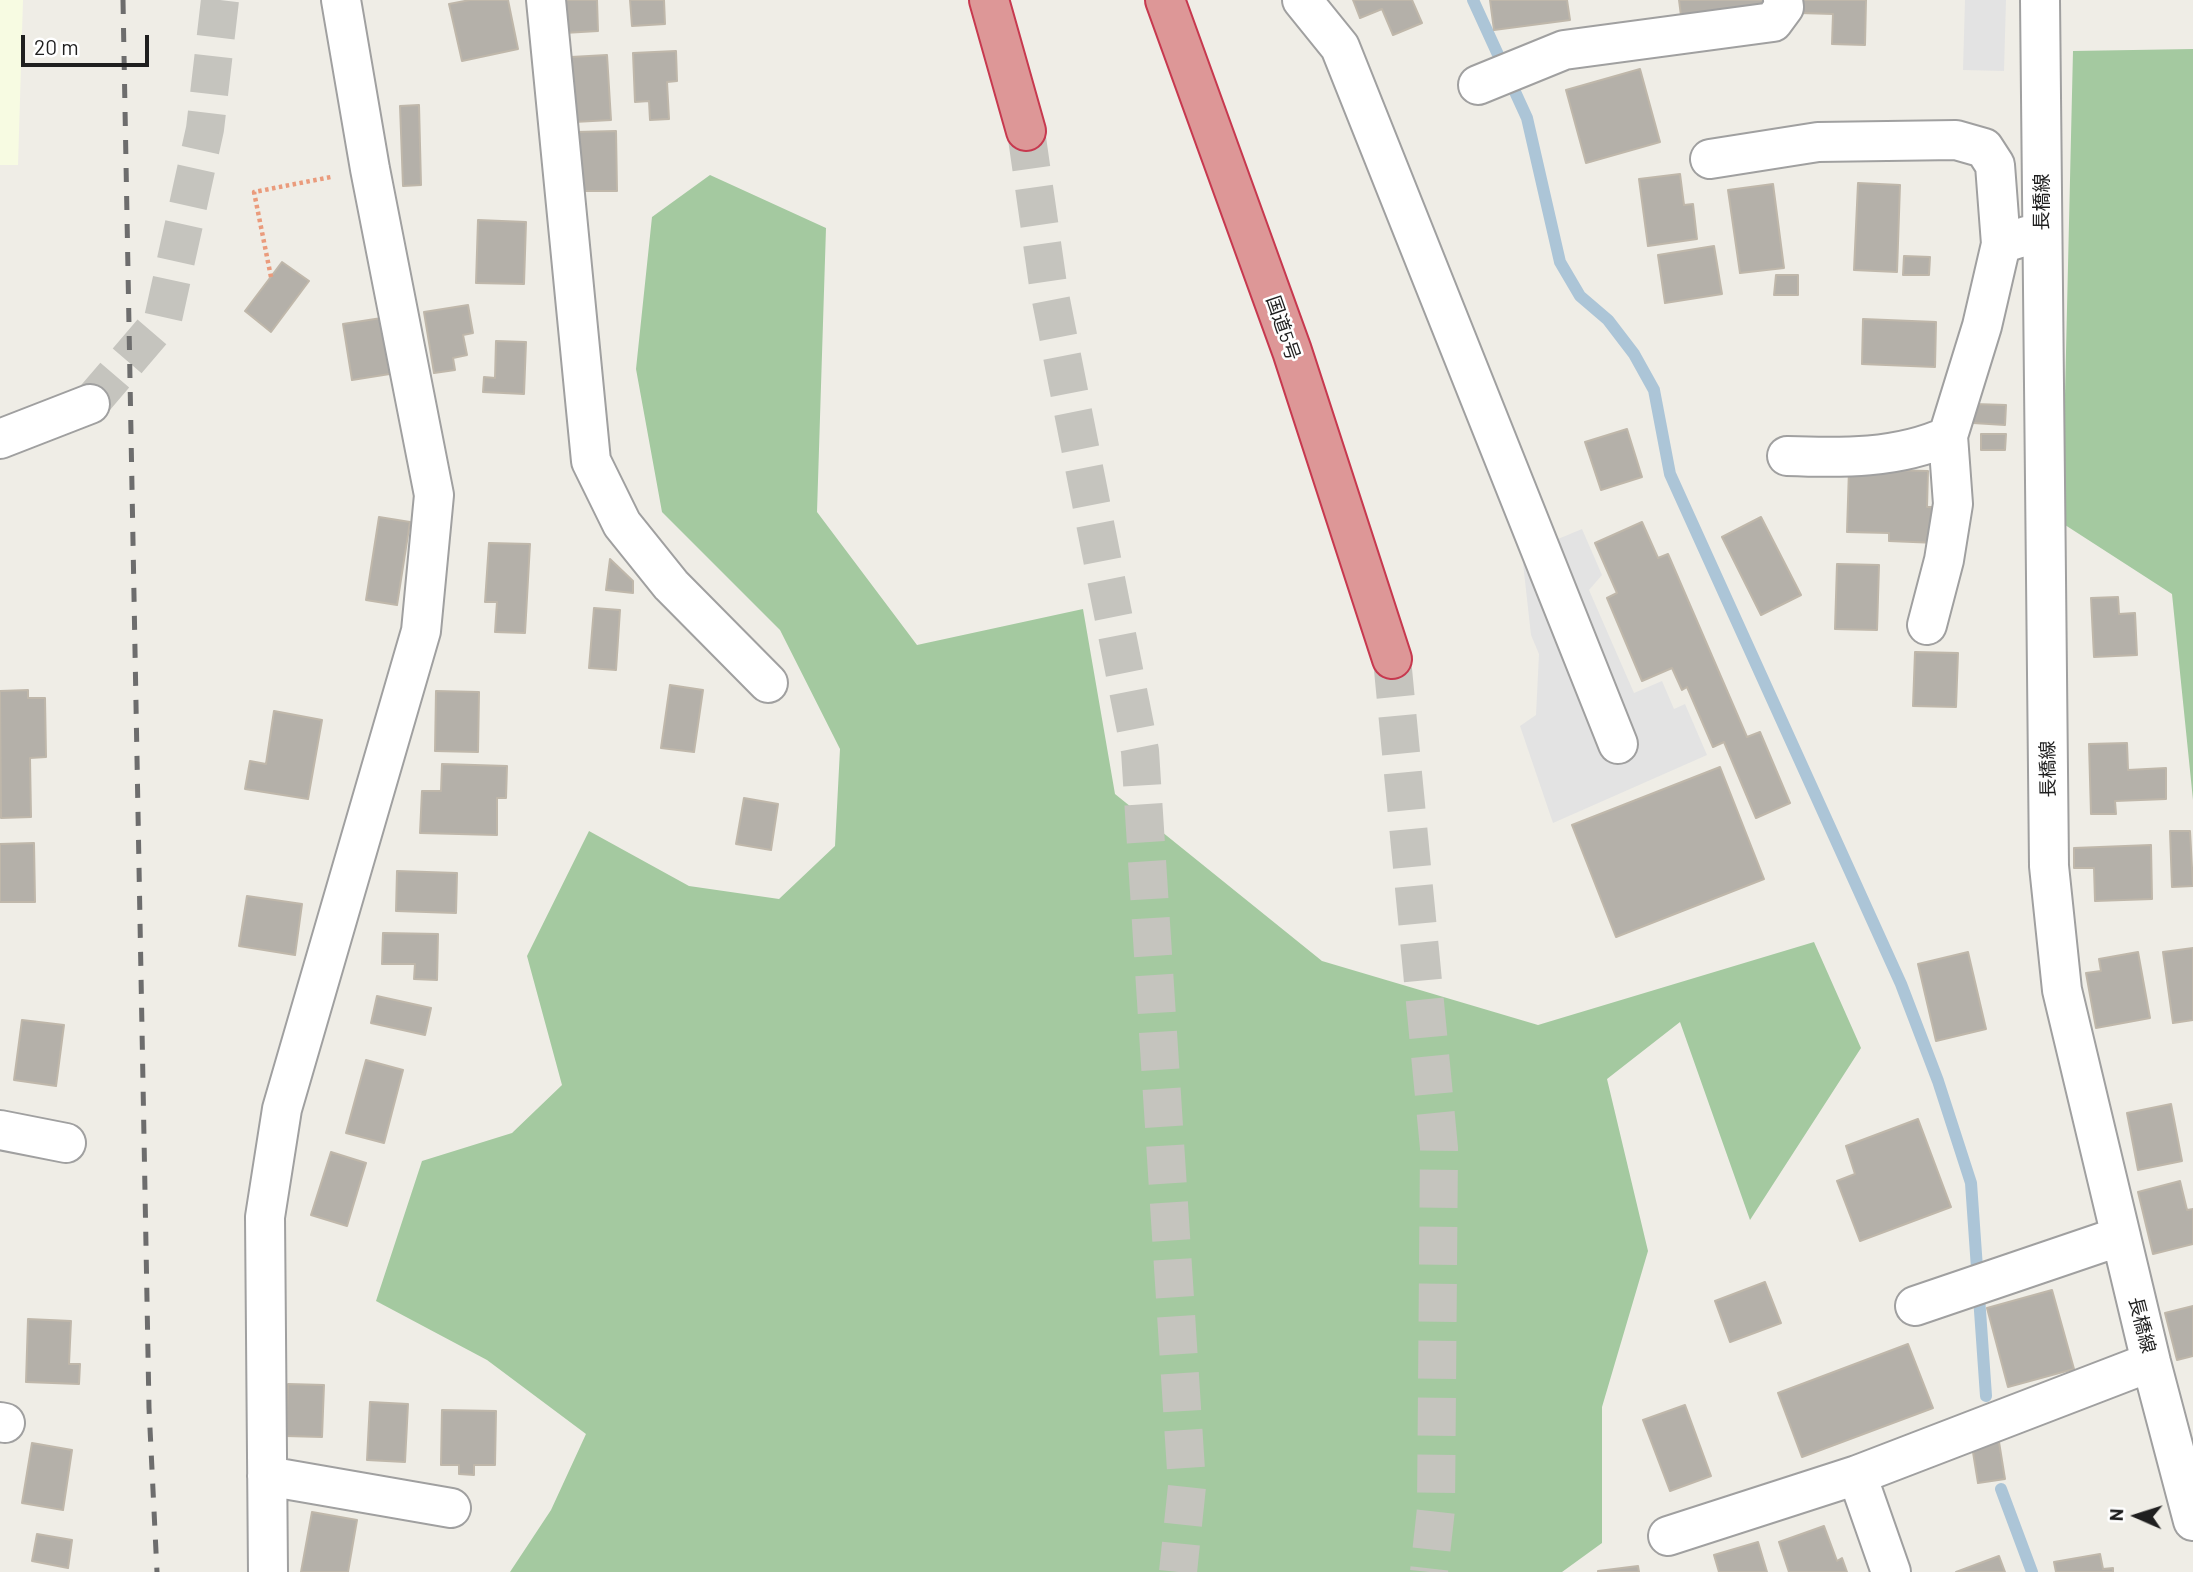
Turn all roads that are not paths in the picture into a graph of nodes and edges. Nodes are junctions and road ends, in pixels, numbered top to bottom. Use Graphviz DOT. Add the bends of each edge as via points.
graph roads {
  1 [pos="341,0"];
  2 [pos="546,0"];
  3 [pos="989,0"];
  4 [pos="1165,0"];
  5 [pos="1302,0"];
  6 [pos="1783,0"];
  7 [pos="2040,0"];
  8 [pos="1478,85"];
  9 [pos="1026,131"];
  10 [pos="1710,159"];
  11 [pos="2042,231"];
  12 [pos="2001,244"];
  13 [pos="90,404"];
  14 [pos="1948,436"];
  15 [pos="0,439"];
  16 [pos="1787,456"];
  17 [pos="1927,625"];
  18 [pos="1392,659"];
  19 [pos="768,683"];
  20 [pos="1618,744"];
  21 [pos="0,1130"];
  22 [pos="66,1143"];
  23 [pos="2121,1236"];
  24 [pos="1915,1306"];
  25 [pos="2151,1362"];
  26 [pos="1857,1475"];
  27 [pos="267,1476"];
  28 [pos="451,1508"];
  29 [pos="2193,1521"];
  30 [pos="1668,1536"];
  31 [pos="268,1572"];
  32 [pos="1891,1572"];
  1 -- 27 [label="street" via="434,495 421,631 282,1110 265,1217"];
  2 -- 19 [label="street" via="591,461 622,524 671,585"];
  3 -- 9 [label="highway"];
  4 -- 18 [label="highway, 国道5号" via="1292,351"];
  5 -- 20 [label="street" via="1340,47"];
  6 -- 8 [label="street" via="1784,8 1773,22 1564,50"];
  7 -- 11 [label="street, 長橋線"];
  10 -- 12 [label="street" via="1818,142 1956,140 1984,148 1995,165"];
  11 -- 12 [label="street"];
  11 -- 23 [label="street, 長橋線" via="2053,923 2062,990"];
  12 -- 14 [label="street" via="1982,326"];
  13 -- 15 [label="street"];
  14 -- 16 [label="street" via="1925,447 1850,458"];
  14 -- 17 [label="street" via="1953,504"];
  21 -- 22 [label="street"];
  23 -- 24 [label="street"];
  23 -- 25 [label="street, 長橋線"];
  25 -- 26 [label="street"];
  25 -- 29 [label="street, 長橋線"];
  26 -- 30 [label="street"];
  26 -- 32 [label="street"];
  27 -- 28 [label="street"];
  27 -- 31 [label="street"];
}
